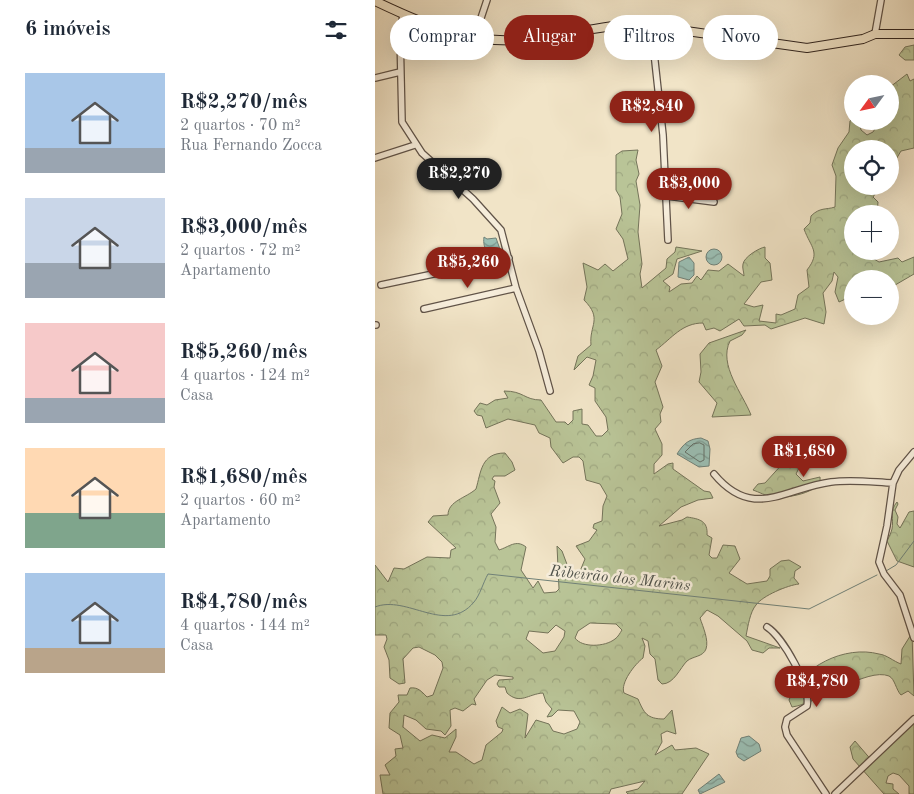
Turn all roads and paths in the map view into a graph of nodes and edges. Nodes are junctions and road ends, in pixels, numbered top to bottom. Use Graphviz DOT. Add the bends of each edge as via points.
graph roads {
  1 [pos="487,0"];
  2 [pos="881,0"];
  3 [pos="375,1"];
  4 [pos="403,15"];
  5 [pos="482,15"];
  6 [pos="604,27"];
  7 [pos="693,31"];
  8 [pos="875,34"];
  9 [pos="914,34"];
  10 [pos="494,39"];
  11 [pos="400,60"];
  12 [pos="654,60"];
  13 [pos="400,72"];
  14 [pos="375,78"];
  15 [pos="415,145"];
  16 [pos="375,158"];
  17 [pos="667,196"];
  18 [pos="714,202"];
  19 [pos="668,240"];
  20 [pos="509,258"];
  21 [pos="381,285"];
  22 [pos="517,288"];
  23 [pos="424,309"];
  24 [pos="549,391"];
  25 [pos="914,452"];
  26 [pos="714,474"];
  27 [pos="893,483"];
  28 [pos="913,626"];
  29 [pos="767,627"];
  30 [pos="914,638"];
  31 [pos="914,720"];
  32 [pos="826,794"];
  33 [pos="835,794"];
  1 -- 5 [label="street"];
  2 -- 8 [label="street"];
  3 -- 4 [label="main road"];
  6 -- 10 [label="main road" via="525,40"];
  7 -- 8 [label="main road" via="807,48"];
  8 -- 9 [label="main road"];
  11 -- 13 [label="street"];
  12 -- 17 [label="street"];
  13 -- 14 [label="street"];
  13 -- 15 [label="street" via="402,122"];
  15 -- 16 [label="street"];
  15 -- 20 [label="street" via="501,230"];
  17 -- 18 [label="street"];
  17 -- 19 [label="street"];
  20 -- 21 [label="street"];
  20 -- 22 [label="street"];
  22 -- 23 [label="street"];
  22 -- 24 [label="street"];
  25 -- 27 [label="street"];
  26 -- 27 [label="street" via="733,492 764,499 778,498 833,481"];
  27 -- 28 [label="street" via="879,562 900,594"];
  28 -- 30 [label="street"];
  29 -- 32 [label="street" via="794,665 808,694 807,706 787,719 786,731"];
  31 -- 33 [label="street"];
}
